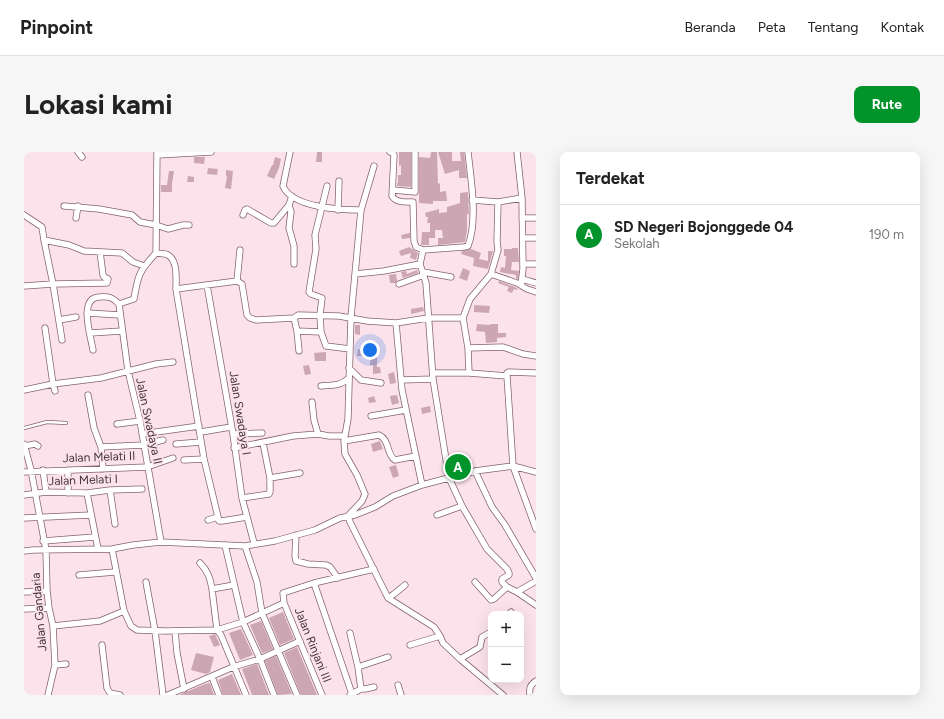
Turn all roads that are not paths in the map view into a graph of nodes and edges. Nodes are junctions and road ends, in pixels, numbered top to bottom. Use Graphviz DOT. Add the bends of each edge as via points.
graph roads {
  1 [pos="211,152"];
  2 [pos="290,152"];
  3 [pos="390,152"];
  4 [pos="415,152"];
  5 [pos="468,152"];
  6 [pos="516,152"];
  7 [pos="157,154"];
  8 [pos="374,166"];
  9 [pos="339,181"];
  10 [pos="326,186"];
  11 [pos="393,190"];
  12 [pos="415,192"];
  13 [pos="292,196"];
  14 [pos="522,198"];
  15 [pos="472,200"];
  16 [pos="413,202"];
  17 [pos="498,202"];
  18 [pos="290,205"];
  19 [pos="64,206"];
  20 [pos="78,206"];
  21 [pos="321,207"];
  22 [pos="338,210"];
  23 [pos="361,210"];
  24 [pos="243,214"];
  25 [pos="24,215"];
  26 [pos="76,218"];
  27 [pos="522,218"];
  28 [pos="536,218"];
  29 [pos="156,225"];
  30 [pos="189,225"];
  31 [pos="522,238"];
  32 [pos="536,238"];
  33 [pos="44,240"];
  34 [pos="240,250"];
  35 [pos="423,250"];
  36 [pos="100,252"];
  37 [pos="156,253"];
  38 [pos="294,264"];
  39 [pos="420,264"];
  40 [pos="522,264"];
  41 [pos="536,264"];
  42 [pos="144,266"];
  43 [pos="355,274"];
  44 [pos="424,274"];
  45 [pos="491,274"];
  46 [pos="451,277"];
  47 [pos="237,281"];
  48 [pos="521,282"];
  49 [pos="536,283"];
  50 [pos="53,284"];
  51 [pos="399,284"];
  52 [pos="207,285"];
  53 [pos="24,286"];
  54 [pos="176,289"];
  55 [pos="536,292"];
  56 [pos="119,304"];
  57 [pos="87,313"];
  58 [pos="120,315"];
  59 [pos="320,315"];
  60 [pos="76,316"];
  61 [pos="351,317"];
  62 [pos="294,318"];
  63 [pos="428,318"];
  64 [pos="463,318"];
  65 [pos="59,320"];
  66 [pos="396,323"];
  67 [pos="45,328"];
  68 [pos="122,331"];
  69 [pos="297,331"];
  70 [pos="321,332"];
  71 [pos="90,333"];
  72 [pos="62,340"];
  73 [pos="468,348"];
  74 [pos="350,349"];
  75 [pos="93,350"];
  76 [pos="299,351"];
  77 [pos="536,356"];
  78 [pos="173,362"];
  79 [pos="349,368"];
  80 [pos="128,371"];
  81 [pos="469,373"];
  82 [pos="536,373"];
  83 [pos="433,376"];
  84 [pos="507,376"];
  85 [pos="349,378"];
  86 [pos="401,380"];
  87 [pos="381,383"];
  88 [pos="53,384"];
  89 [pos="321,386"];
  90 [pos="24,390"];
  91 [pos="55,391"];
  92 [pos="88,395"];
  93 [pos="312,402"];
  94 [pos="406,410"];
  95 [pos="371,416"];
  96 [pos="140,421"];
  97 [pos="66,423"];
  98 [pos="117,424"];
  99 [pos="231,427"];
  100 [pos="24,428"];
  101 [pos="200,429"];
  102 [pos="262,433"];
  103 [pos="142,434"];
  104 [pos="233,434"];
  105 [pos="318,434"];
  106 [pos="344,438"];
  107 [pos="163,440"];
  108 [pos="201,442"];
  109 [pos="263,442"];
  110 [pos="143,444"];
  111 [pos="176,444"];
  112 [pos="24,445"];
  113 [pos="38,446"];
  114 [pos="101,447"];
  115 [pos="234,448"];
  116 [pos="416,456"];
  117 [pos="173,458"];
  118 [pos="204,458"];
  119 [pos="184,460"];
  120 [pos="147,466"];
  121 [pos="513,466"];
  122 [pos="103,469"];
  123 [pos="31,470"];
  124 [pos="43,470"];
  125 [pos="68,470"];
  126 [pos="475,471"];
  127 [pos="24,472"];
  128 [pos="536,472"];
  129 [pos="300,473"];
  130 [pos="270,478"];
  131 [pos="449,478"];
  132 [pos="422,485"];
  133 [pos="142,488"];
  134 [pos="110,490"];
  135 [pos="46,492"];
  136 [pos="68,493"];
  137 [pos="87,493"];
  138 [pos="35,494"];
  139 [pos="24,495"];
  140 [pos="242,498"];
  141 [pos="462,506"];
  142 [pos="91,515"];
  143 [pos="438,515"];
  144 [pos="348,516"];
  145 [pos="39,517"];
  146 [pos="218,517"];
  147 [pos="247,517"];
  148 [pos="24,518"];
  149 [pos="208,520"];
  150 [pos="115,524"];
  151 [pos="536,529"];
  152 [pos="296,535"];
  153 [pos="95,537"];
  154 [pos="44,541"];
  155 [pos="161,542"];
  156 [pos="254,544"];
  157 [pos="225,545"];
  158 [pos="245,546"];
  159 [pos="98,549"];
  160 [pos="112,549"];
  161 [pos="46,550"];
  162 [pos="24,551"];
  163 [pos="200,563"];
  164 [pos="374,569"];
  165 [pos="115,572"];
  166 [pos="79,576"];
  167 [pos="338,578"];
  168 [pos="536,580"];
  169 [pos="146,582"];
  170 [pos="475,582"];
  171 [pos="314,583"];
  172 [pos="234,584"];
  173 [pos="404,584"];
  174 [pos="507,587"];
  175 [pos="212,589"];
  176 [pos="47,591"];
  177 [pos="24,592"];
  178 [pos="517,592"];
  179 [pos="388,598"];
  180 [pos="284,603"];
  181 [pos="536,605"];
  182 [pos="49,608"];
  183 [pos="24,609"];
  184 [pos="124,610"];
  185 [pos="262,613"];
  186 [pos="243,622"];
  187 [pos="53,626"];
  188 [pos="217,630"];
  189 [pos="155,631"];
  190 [pos="175,631"];
  191 [pos="350,633"];
  192 [pos="488,634"];
  193 [pos="440,636"];
  194 [pos="300,641"];
  195 [pos="102,645"];
  196 [pos="410,645"];
  197 [pos="277,650"];
  198 [pos="388,657"];
  199 [pos="260,659"];
  200 [pos="460,659"];
  201 [pos="66,664"];
  202 [pos="55,665"];
  203 [pos="233,667"];
  204 [pos="358,667"];
  205 [pos="212,677"];
  206 [pos="536,680"];
  207 [pos="398,685"];
  208 [pos="374,687"];
  209 [pos="184,689"];
  210 [pos="361,689"];
  211 [pos="351,694"];
  212 [pos="48,695"];
  213 [pos="120,695"];
  214 [pos="163,695"];
  215 [pos="168,695"];
  216 [pos="219,695"];
  217 [pos="246,695"];
  218 [pos="274,695"];
  219 [pos="297,695"];
  220 [pos="322,695"];
  221 [pos="401,695"];
  222 [pos="502,695"];
  223 [pos="530,695"];
  1 -- 7 [label="street"];
  2 -- 13 [label="street" via="283,186"];
  3 -- 11 [label="street" via="394,155"];
  4 -- 12 [label="street"];
  5 -- 15 [label="street"];
  6 -- 14 [label="street"];
  7 -- 29 [label="street"];
  8 -- 23 [label="street"];
  9 -- 22 [label="street"];
  10 -- 21 [label="street"];
  11 -- 12 [label="street"];
  11 -- 16 [label="street" via="393,199"];
  12 -- 16 [label="street"];
  13 -- 18 [label="street"];
  13 -- 21 [label="street"];
  14 -- 17 [label="street"];
  14 -- 27 [label="street"];
  15 -- 17 [label="street"];
  15 -- 35 [label="street" via="472,236 468,246"];
  16 -- 35 [label="street" via="414,241 416,247"];
  17 -- 45 [label="street" via="498,250"];
  18 -- 24 [label="street" via="274,223 248,209"];
  18 -- 38 [label="street" via="289,228 294,246"];
  19 -- 20 [label="street"];
  20 -- 26 [label="street"];
  20 -- 29 [label="street" via="132,215 140,222"];
  21 -- 22 [label="street"];
  21 -- 59 [label="street" via="315,235 316,249 309,292 322,298"];
  22 -- 23 [label="street"];
  23 -- 43 [label="street"];
  25 -- 33 [label="street" via="41,225"];
  27 -- 28 [label="street"];
  27 -- 31 [label="street"];
  29 -- 30 [label="street" via="168,229"];
  29 -- 37 [label="street"];
  31 -- 32 [label="street"];
  31 -- 40 [label="street"];
  33 -- 36 [label="street" via="70,245 84,251"];
  33 -- 50 [label="street"];
  34 -- 47 [label="street"];
  35 -- 39 [label="street"];
  36 -- 42 [label="street" via="122,253 133,262"];
  36 -- 50 [label="street" via="103,275 108,279 106,283"];
  37 -- 42 [label="street"];
  37 -- 54 [label="street" via="168,255 173,260 176,269"];
  39 -- 43 [label="street" via="384,272"];
  39 -- 44 [label="street"];
  40 -- 41 [label="street"];
  40 -- 48 [label="street"];
  42 -- 56 [label="street" via="139,273 134,299"];
  43 -- 61 [label="street"];
  44 -- 46 [label="street"];
  44 -- 51 [label="street"];
  44 -- 63 [label="street"];
  45 -- 48 [label="street"];
  45 -- 64 [label="street" via="470,299"];
  47 -- 52 [label="street"];
  47 -- 62 [label="street" via="242,284 247,315 250,318"];
  48 -- 49 [label="street"];
  48 -- 55 [label="street" via="527,290"];
  50 -- 53 [label="street"];
  50 -- 65 [label="street"];
  52 -- 54 [label="street"];
  52 -- 99 [label="street, Jalan Swadaya I"];
  54 -- 101 [label="street"];
  56 -- 57 [label="street" via="108,296 95,297 89,301"];
  56 -- 58 [label="street, Jalan Swadaya II"];
  57 -- 58 [label="street"];
  57 -- 71 [label="street"];
  58 -- 68 [label="street, Jalan Swadaya II"];
  59 -- 61 [label="street"];
  59 -- 62 [label="street" via="298,315"];
  59 -- 70 [label="street"];
  60 -- 65 [label="street"];
  61 -- 66 [label="street"];
  61 -- 74 [label="street"];
  62 -- 69 [label="street"];
  63 -- 64 [label="street"];
  63 -- 66 [label="street"];
  63 -- 83 [label="street"];
  64 -- 73 [label="street"];
  65 -- 72 [label="street"];
  66 -- 86 [label="street"];
  67 -- 88 [label="street"];
  68 -- 71 [label="street"];
  68 -- 80 [label="street, Jalan Swadaya II"];
  69 -- 70 [label="street"];
  69 -- 76 [label="street"];
  70 -- 74 [label="street" via="326,346"];
  71 -- 75 [label="street"];
  73 -- 77 [label="street" via="503,347"];
  73 -- 81 [label="street"];
  74 -- 79 [label="street"];
  78 -- 80 [label="street"];
  79 -- 85 [label="street"];
  79 -- 87 [label="street" via="362,380"];
  80 -- 88 [label="street" via="101,378"];
  80 -- 96 [label="street, Jalan Swadaya II"];
  81 -- 83 [label="street"];
  81 -- 84 [label="street"];
  82 -- 84 [label="street" via="509,372"];
  83 -- 86 [label="street"];
  83 -- 131 [label="street"];
  84 -- 121 [label="street"];
  85 -- 89 [label="street" via="339,385"];
  85 -- 106 [label="street" via="348,419"];
  86 -- 94 [label="street"];
  88 -- 90 [label="street"];
  88 -- 91 [label="street"];
  92 -- 114 [label="street" via="94,428"];
  93 -- 105 [label="street"];
  94 -- 95 [label="street"];
  94 -- 116 [label="street"];
  96 -- 98 [label="street"];
  96 -- 103 [label="street, Jalan Swadaya II"];
  97 -- 100 [label="lane" via="47,422"];
  99 -- 101 [label="street"];
  99 -- 104 [label="street, Jalan Swadaya I"];
  101 -- 103 [label="street"];
  101 -- 108 [label="street"];
  102 -- 104 [label="street"];
  103 -- 110 [label="street, Jalan Swadaya II"];
  104 -- 115 [label="street, Jalan Swadaya I"];
  105 -- 106 [label="street"];
  105 -- 109 [label="street"];
  106 -- 116 [label="street" via="379,435 386,440 395,460"];
  106 -- 144 [label="street" via="345,454 365,494"];
  107 -- 110 [label="street"];
  108 -- 111 [label="street"];
  108 -- 118 [label="street"];
  109 -- 115 [label="street"];
  109 -- 130 [label="street"];
  110 -- 114 [label="street"];
  110 -- 120 [label="street, Jalan Swadaya II"];
  112 -- 113 [label="street"];
  112 -- 123 [label="street, Jalan Gandaria"];
  114 -- 122 [label="street"];
  115 -- 140 [label="street, Jalan Swadaya I"];
  116 -- 132 [label="street"];
  117 -- 120 [label="street, Jalan Melati II"];
  118 -- 119 [label="street"];
  118 -- 146 [label="street"];
  120 -- 122 [label="street, Jalan Melati II"];
  120 -- 155 [label="street, Jalan Swadaya II"];
  121 -- 126 [label="street"];
  121 -- 128 [label="street"];
  121 -- 151 [label="street"];
  122 -- 125 [label="street, Jalan Melati II"];
  123 -- 124 [label="street, Jalan Melati II"];
  123 -- 127 [label="street, Jalan Melati II"];
  123 -- 138 [label="street, Jalan Gandaria"];
  124 -- 125 [label="street, Jalan Melati II"];
  124 -- 135 [label="street"];
  125 -- 136 [label="street"];
  126 -- 131 [label="street"];
  126 -- 168 [label="street" via="492,506"];
  129 -- 130 [label="street"];
  130 -- 140 [label="street" via="269,494"];
  131 -- 132 [label="street"];
  131 -- 141 [label="street"];
  132 -- 144 [label="street" via="393,496 375,507"];
  133 -- 134 [label="street, Jalan Melati I"];
  134 -- 137 [label="street, Jalan Melati I"];
  134 -- 150 [label="street"];
  135 -- 136 [label="street, Jalan Melati I"];
  135 -- 138 [label="street, Jalan Melati I"];
  136 -- 137 [label="street, Jalan Melati I"];
  137 -- 142 [label="street"];
  138 -- 139 [label="street, Jalan Melati I"];
  138 -- 145 [label="street, Jalan Gandaria"];
  140 -- 147 [label="street, Jalan Swadaya I"];
  141 -- 143 [label="street"];
  141 -- 174 [label="street" via="487,550 507,569 509,575 502,579 502,582"];
  142 -- 145 [label="street"];
  142 -- 153 [label="street"];
  144 -- 152 [label="street"];
  144 -- 164 [label="street"];
  145 -- 148 [label="street"];
  145 -- 154 [label="street, Jalan Gandaria"];
  146 -- 147 [label="street" via="219,521"];
  146 -- 149 [label="street"];
  147 -- 156 [label="street, Jalan Swadaya I"];
  152 -- 156 [label="street"];
  152 -- 167 [label="street" via="296,561 326,565"];
  153 -- 154 [label="street"];
  153 -- 159 [label="street"];
  154 -- 161 [label="street, Jalan Gandaria"];
  155 -- 157 [label="street"];
  155 -- 160 [label="street"];
  156 -- 158 [label="street"];
  157 -- 158 [label="street"];
  157 -- 172 [label="street"];
  158 -- 185 [label="street" via="257,582"];
  159 -- 160 [label="street"];
  159 -- 161 [label="street"];
  160 -- 165 [label="street"];
  161 -- 162 [label="street"];
  161 -- 176 [label="street, Jalan Gandaria"];
  163 -- 175 [label="street" via="206,569"];
  164 -- 167 [label="street"];
  164 -- 179 [label="street"];
  165 -- 166 [label="street"];
  165 -- 184 [label="street"];
  167 -- 171 [label="street"];
  168 -- 178 [label="street"];
  169 -- 189 [label="street"];
  170 -- 174 [label="street" via="492,600"];
  171 -- 180 [label="street" via="283,593"];
  171 -- 211 [label="street"];
  172 -- 175 [label="street"];
  172 -- 186 [label="street"];
  173 -- 179 [label="street"];
  174 -- 178 [label="street"];
  175 -- 188 [label="street"];
  176 -- 177 [label="street"];
  176 -- 182 [label="street, Jalan Gandaria"];
  178 -- 181 [label="street"];
  179 -- 193 [label="street" via="434,627"];
  180 -- 185 [label="street"];
  180 -- 194 [label="street, Jalan Rinjani III"];
  182 -- 183 [label="street"];
  182 -- 187 [label="street, Jalan Gandaria"];
  184 -- 187 [label="street" via="100,620"];
  184 -- 189 [label="street" via="134,629"];
  185 -- 186 [label="street"];
  185 -- 197 [label="street"];
  186 -- 188 [label="street"];
  186 -- 199 [label="street"];
  187 -- 202 [label="street, Jalan Gandaria"];
  188 -- 190 [label="street"];
  188 -- 203 [label="street"];
  189 -- 190 [label="street"];
  189 -- 214 [label="street"];
  190 -- 209 [label="street"];
  191 -- 204 [label="street"];
  192 -- 200 [label="street" via="482,637 480,647"];
  193 -- 196 [label="street"];
  193 -- 200 [label="street"];
  194 -- 197 [label="street"];
  194 -- 220 [label="street, Jalan Rinjani III"];
  195 -- 213 [label="street" via="107,688 110,693"];
  197 -- 199 [label="street"];
  197 -- 219 [label="street"];
  198 -- 204 [label="street"];
  199 -- 203 [label="street"];
  199 -- 218 [label="street"];
  200 -- 222 [label="street"];
  201 -- 202 [label="street"];
  202 -- 212 [label="street, Jalan Gandaria"];
  203 -- 205 [label="street"];
  203 -- 217 [label="street"];
  204 -- 210 [label="street"];
  205 -- 209 [label="street"];
  205 -- 216 [label="street"];
  206 -- 223 [label="street" via="529,688"];
  207 -- 221 [label="street"];
  208 -- 210 [label="street"];
  209 -- 215 [label="street"];
  210 -- 211 [label="street"];
}
